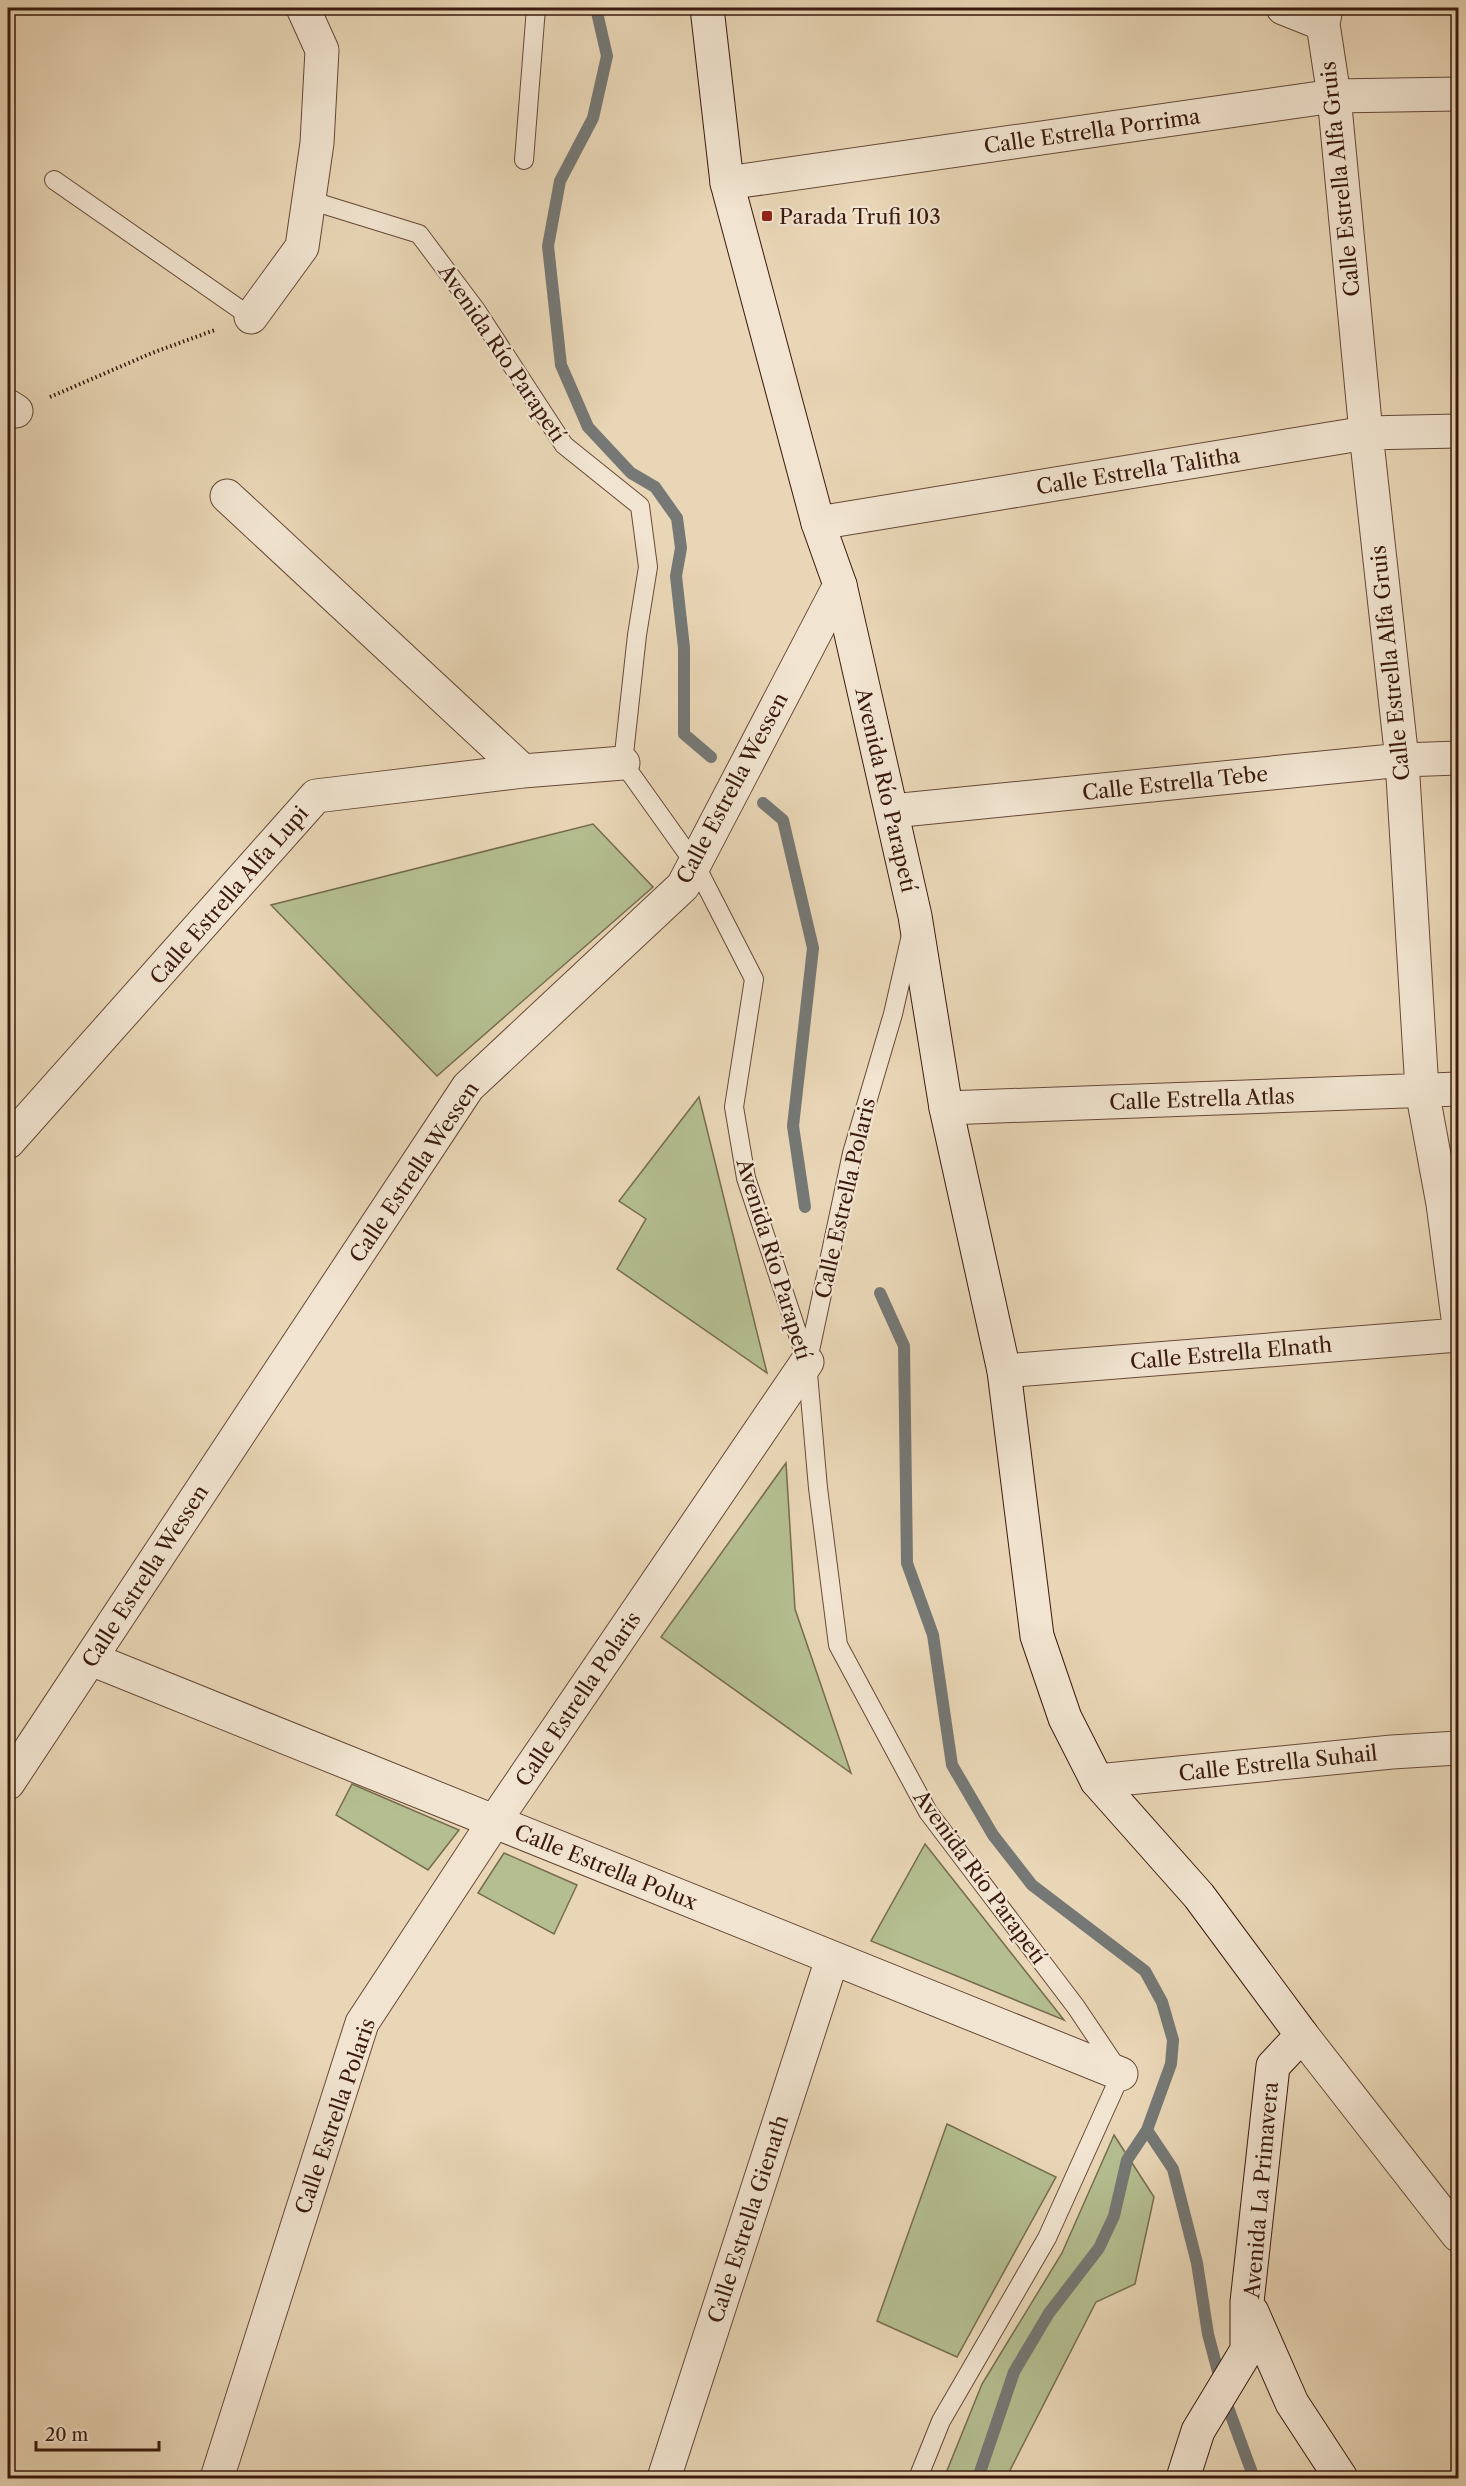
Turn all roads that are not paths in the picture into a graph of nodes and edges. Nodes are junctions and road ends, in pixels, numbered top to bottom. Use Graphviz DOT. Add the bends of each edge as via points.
graph roads {
  1 [pos="303,8"];
  2 [pos="536,8"];
  3 [pos="707,8"];
  4 [pos="1283,8"];
  5 [pos="1324,16"];
  6 [pos="1458,94"];
  7 [pos="1334,96"];
  8 [pos="524,160"];
  9 [pos="54,180"];
  10 [pos="727,183"];
  11 [pos="309,200"];
  12 [pos="251,317"];
  13 [pos="1458,431"];
  14 [pos="1366,433"];
  15 [pos="227,496"];
  16 [pos="818,524"];
  17 [pos="840,585"];
  18 [pos="1458,758"];
  19 [pos="1402,760"];
  20 [pos="622,763"];
  21 [pos="523,771"];
  22 [pos="892,811"];
  23 [pos="695,864"];
  24 [pos="915,916"];
  25 [pos="1458,1089"];
  26 [pos="1422,1090"];
  27 [pos="946,1108"];
  28 [pos="8,1142"];
  29 [pos="1458,1318"];
  30 [pos="1458,1335"];
  31 [pos="807,1362"];
  32 [pos="1004,1371"];
  33 [pos="91,1659"];
  34 [pos="1458,1748"];
  35 [pos="1097,1781"];
  36 [pos="8,1783"];
  37 [pos="494,1822"];
  38 [pos="832,1959"];
  39 [pos="1302,2035"];
  40 [pos="1121,2074"];
  41 [pos="1458,2235"];
  42 [pos="1247,2302"];
  43 [pos="218,2478"];
  44 [pos="664,2478"];
  45 [pos="918,2478"];
  46 [pos="1183,2478"];
  47 [pos="1341,2478"];
  1 -- 11 [label="street" via="322,50 317,143"];
  2 -- 8 [label="lane"];
  3 -- 10 [label="street, Avenida Río Parapetí"];
  4 -- 5 [label="street"];
  5 -- 7 [label="street, Calle Estrella Alfa Gruis"];
  6 -- 7 [label="street, Calle Estrella Porrima"];
  7 -- 10 [label="street, Calle Estrella Porrima"];
  7 -- 14 [label="street, Calle Estrella Alfa Gruis"];
  9 -- 12 [label="lane"];
  10 -- 16 [label="street, Avenida Río Parapetí"];
  11 -- 12 [label="street" via="302,247"];
  11 -- 20 [label="lane, Avenida Río Parapetí" via="419,234 476,310 564,445 640,506 648,567"];
  13 -- 14 [label="street, Calle Estrella Talitha"];
  14 -- 16 [label="street, Calle Estrella Talitha"];
  14 -- 19 [label="street, Calle Estrella Alfa Gruis"];
  15 -- 21 [label="street"];
  16 -- 17 [label="street, Avenida Río Parapetí"];
  17 -- 22 [label="street, Avenida Río Parapetí"];
  17 -- 23 [label="street, Calle Estrella Wessen"];
  18 -- 19 [label="street, Calle Estrella Tebe"];
  19 -- 22 [label="street, Calle Estrella Tebe"];
  19 -- 26 [label="street, Calle Estrella Alfa Gruis"];
  20 -- 21 [label="street, Calle Estrella Alfa Lupi"];
  20 -- 23 [label="lane, Avenida Río Parapetí"];
  21 -- 28 [label="street, Calle Estrella Alfa Lupi" via="316,796"];
  22 -- 24 [label="street, Avenida Río Parapetí"];
  23 -- 31 [label="lane, Avenida Río Parapetí" via="754,979 734,1107 746,1178"];
  23 -- 33 [label="street, Calle Estrella Wessen" via="683,886 468,1087"];
  24 -- 27 [label="street, Avenida Río Parapetí"];
  24 -- 31 [label="lane, Calle Estrella Polaris" via="893,1014 852,1153"];
  25 -- 26 [label="street, Calle Estrella Atlas"];
  26 -- 27 [label="street, Calle Estrella Atlas"];
  26 -- 29 [label="street, Calle Estrella Alfa Gruis"];
  27 -- 32 [label="street, Avenida Río Parapetí"];
  30 -- 32 [label="street, Calle Estrella Elnath"];
  31 -- 37 [label="street, Calle Estrella Polaris"];
  31 -- 40 [label="lane, Avenida Río Parapetí" via="838,1645 928,1812 1076,2007"];
  32 -- 35 [label="street, Avenida Río Parapetí" via="1037,1636 1065,1718"];
  33 -- 36 [label="street, Calle Estrella Wessen"];
  33 -- 37 [label="street, Calle Estrella Polux"];
  34 -- 35 [label="street, Calle Estrella Suhail"];
  35 -- 39 [label="street, Avenida Río Parapetí" via="1199,1896"];
  37 -- 38 [label="street, Calle Estrella Polux"];
  37 -- 43 [label="street, Calle Estrella Polaris" via="362,2023"];
  38 -- 40 [label="street, Calle Estrella Polux"];
  38 -- 44 [label="street, Calle Estrella Gienath"];
  39 -- 41 [label="street, Avenida Río Parapetí"];
  39 -- 42 [label="street, Avenida La Primavera" via="1273,2066"];
  40 -- 45 [label="lane" via="1047,2238 941,2421"];
  42 -- 46 [label="street" via="1247,2350 1198,2431"];
  42 -- 47 [label="street, Avenida La Primavera" via="1292,2403"];
}
